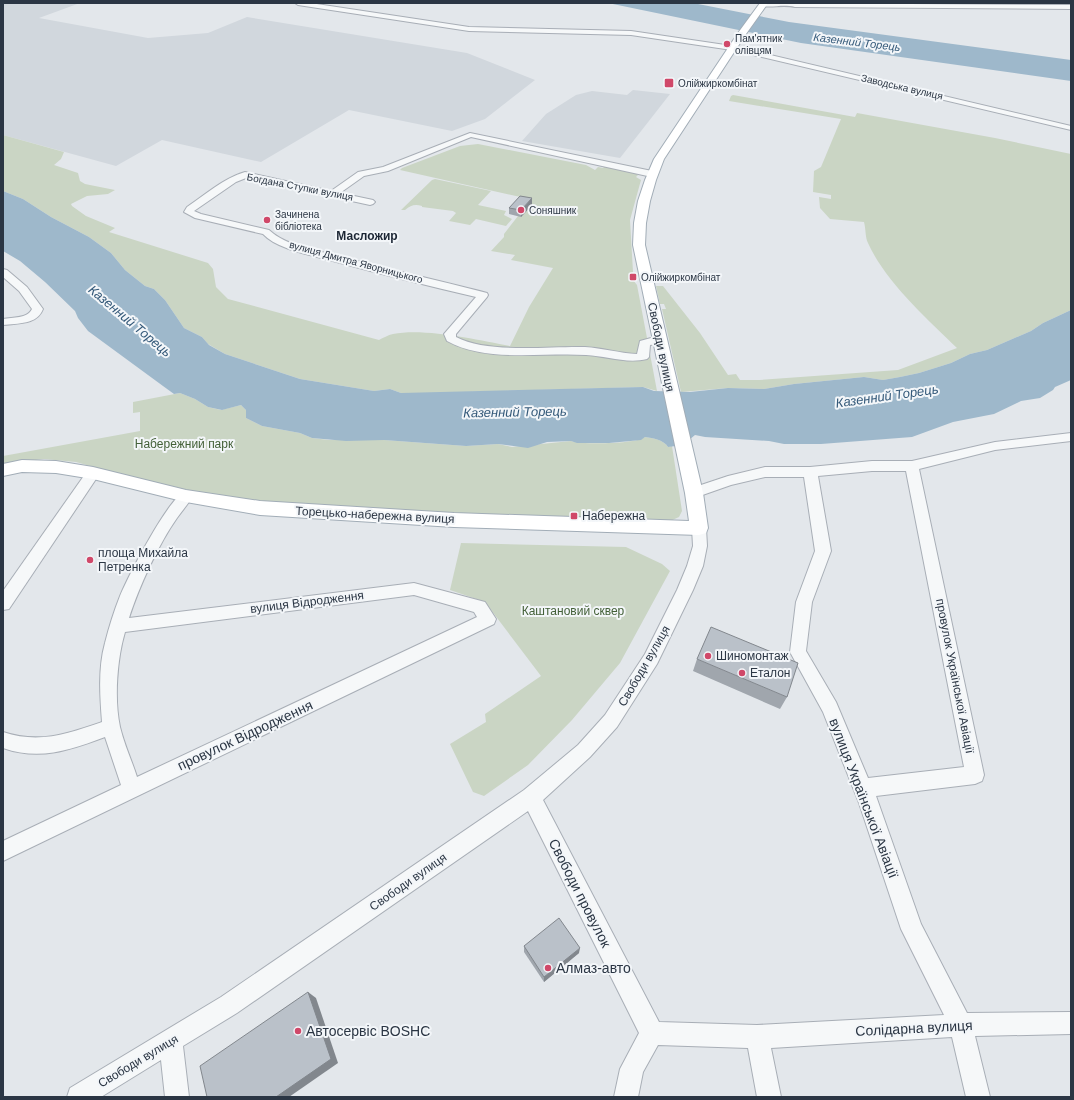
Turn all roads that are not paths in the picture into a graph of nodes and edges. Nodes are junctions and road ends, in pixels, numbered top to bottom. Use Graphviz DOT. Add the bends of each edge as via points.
graph roads {
  1 [pos="298,3"];
  2 [pos="781,3"];
  3 [pos="785,3"];
  4 [pos="764,4"];
  5 [pos="1071,7"];
  6 [pos="732,48"];
  7 [pos="1071,128"];
  8 [pos="652,174"];
  9 [pos="334,193"];
  10 [pos="370,202"];
  11 [pos="190,208"];
  12 [pos="3,272"];
  13 [pos="3,322"];
  14 [pos="660,341"];
  15 [pos="1070,440"];
  16 [pos="912,466"];
  17 [pos="3,470"];
  18 [pos="810,472"];
  19 [pos="93,473"];
  20 [pos="694,493"];
  21 [pos="186,496"];
  22 [pos="699,528"];
  23 [pos="3,604"];
  24 [pos="488,619"];
  25 [pos="118,626"];
  26 [pos="111,727"];
  27 [pos="3,740"];
  28 [pos="132,788"];
  29 [pos="863,788"];
  30 [pos="531,797"];
  31 [pos="3,851"];
  32 [pos="1071,1024"];
  33 [pos="961,1025"];
  34 [pos="652,1033"];
  35 [pos="756,1037"];
  36 [pos="171,1042"];
  37 [pos="79,1097"];
  38 [pos="177,1097"];
  39 [pos="626,1097"];
  40 [pos="769,1097"];
  41 [pos="978,1097"];
  1 -- 6 [label="street, Заводська вулиця" via="469,29 631,33"];
  2 -- 4 [label="street"];
  3 -- 5 [label="street" via="795,6"];
  4 -- 6 [label="main road, Свободи вулиця"];
  6 -- 7 [label="street, Заводська вулиця"];
  6 -- 8 [label="main road, Свободи вулиця"];
  8 -- 9 [label="street" via="470,135 385,169 361,174"];
  8 -- 14 [label="main road, Свободи вулиця" via="641,217 639,245"];
  9 -- 10 [label="street, Богдана Ступки вулиця"];
  9 -- 11 [label="street, Богдана Ступки вулиця" via="245,175"];
  11 -- 14 [label="street, вулиця Дмитра Яворницького" via="189,212 193,215 266,232 273,239 303,250 404,277 483,294 450,334 454,343 500,350 596,351 636,358 644,357 644,342"];
  12 -- 13 [label="street" via="19,285 38,309 38,313 33,317"];
  14 -- 20 [label="main road, Свободи вулиця"];
  15 -- 16 [label="street" via="995,446"];
  16 -- 18 [label="street" via="872,466"];
  16 -- 29 [label="street, провулок Української Авіації" via="975,775"];
  17 -- 19 [label="main road, Торецько-набережна вулиця" via="22,466 56,467"];
  18 -- 20 [label="street" via="765,472"];
  18 -- 29 [label="street, вулиця Української Авіації" via="823,551 804,602 798,652 830,708"];
  19 -- 21 [label="main road, Торецько-набережна вулиця"];
  19 -- 23 [label="street"];
  20 -- 22 [label="main road, Свободи вулиця"];
  21 -- 22 [label="main road, Торецько-набережна вулиця" via="260,508 355,514"];
  21 -- 25 [label="street" via="156,541 128,596"];
  22 -- 30 [label="street, Свободи вулиця" via="700,546 695,566 651,659 611,721 554,780"];
  24 -- 25 [label="street, вулиця Відродження" via="479,607 414,589"];
  24 -- 28 [label="street, провулок Відродження"];
  25 -- 26 [label="street" via="109,670"];
  26 -- 27 [label="street" via="70,742 46,746 15,745"];
  26 -- 28 [label="street"];
  28 -- 31 [label="street, провулок Відродження"];
  29 -- 33 [label="street, вулиця Української Авіації" via="912,928"];
  30 -- 34 [label="street, Свободи провулок"];
  30 -- 36 [label="street, Свободи вулиця" via="304,954"];
  32 -- 33 [label="street, Солідарна вулиця"];
  33 -- 35 [label="street, Солідарна вулиця"];
  33 -- 41 [label="street, вулиця Української Авіації"];
  34 -- 35 [label="street, Солідарна вулиця"];
  34 -- 39 [label="street" via="632,1069"];
  35 -- 40 [label="street"];
  36 -- 37 [label="street, Свободи вулиця"];
  36 -- 38 [label="street"];
}
